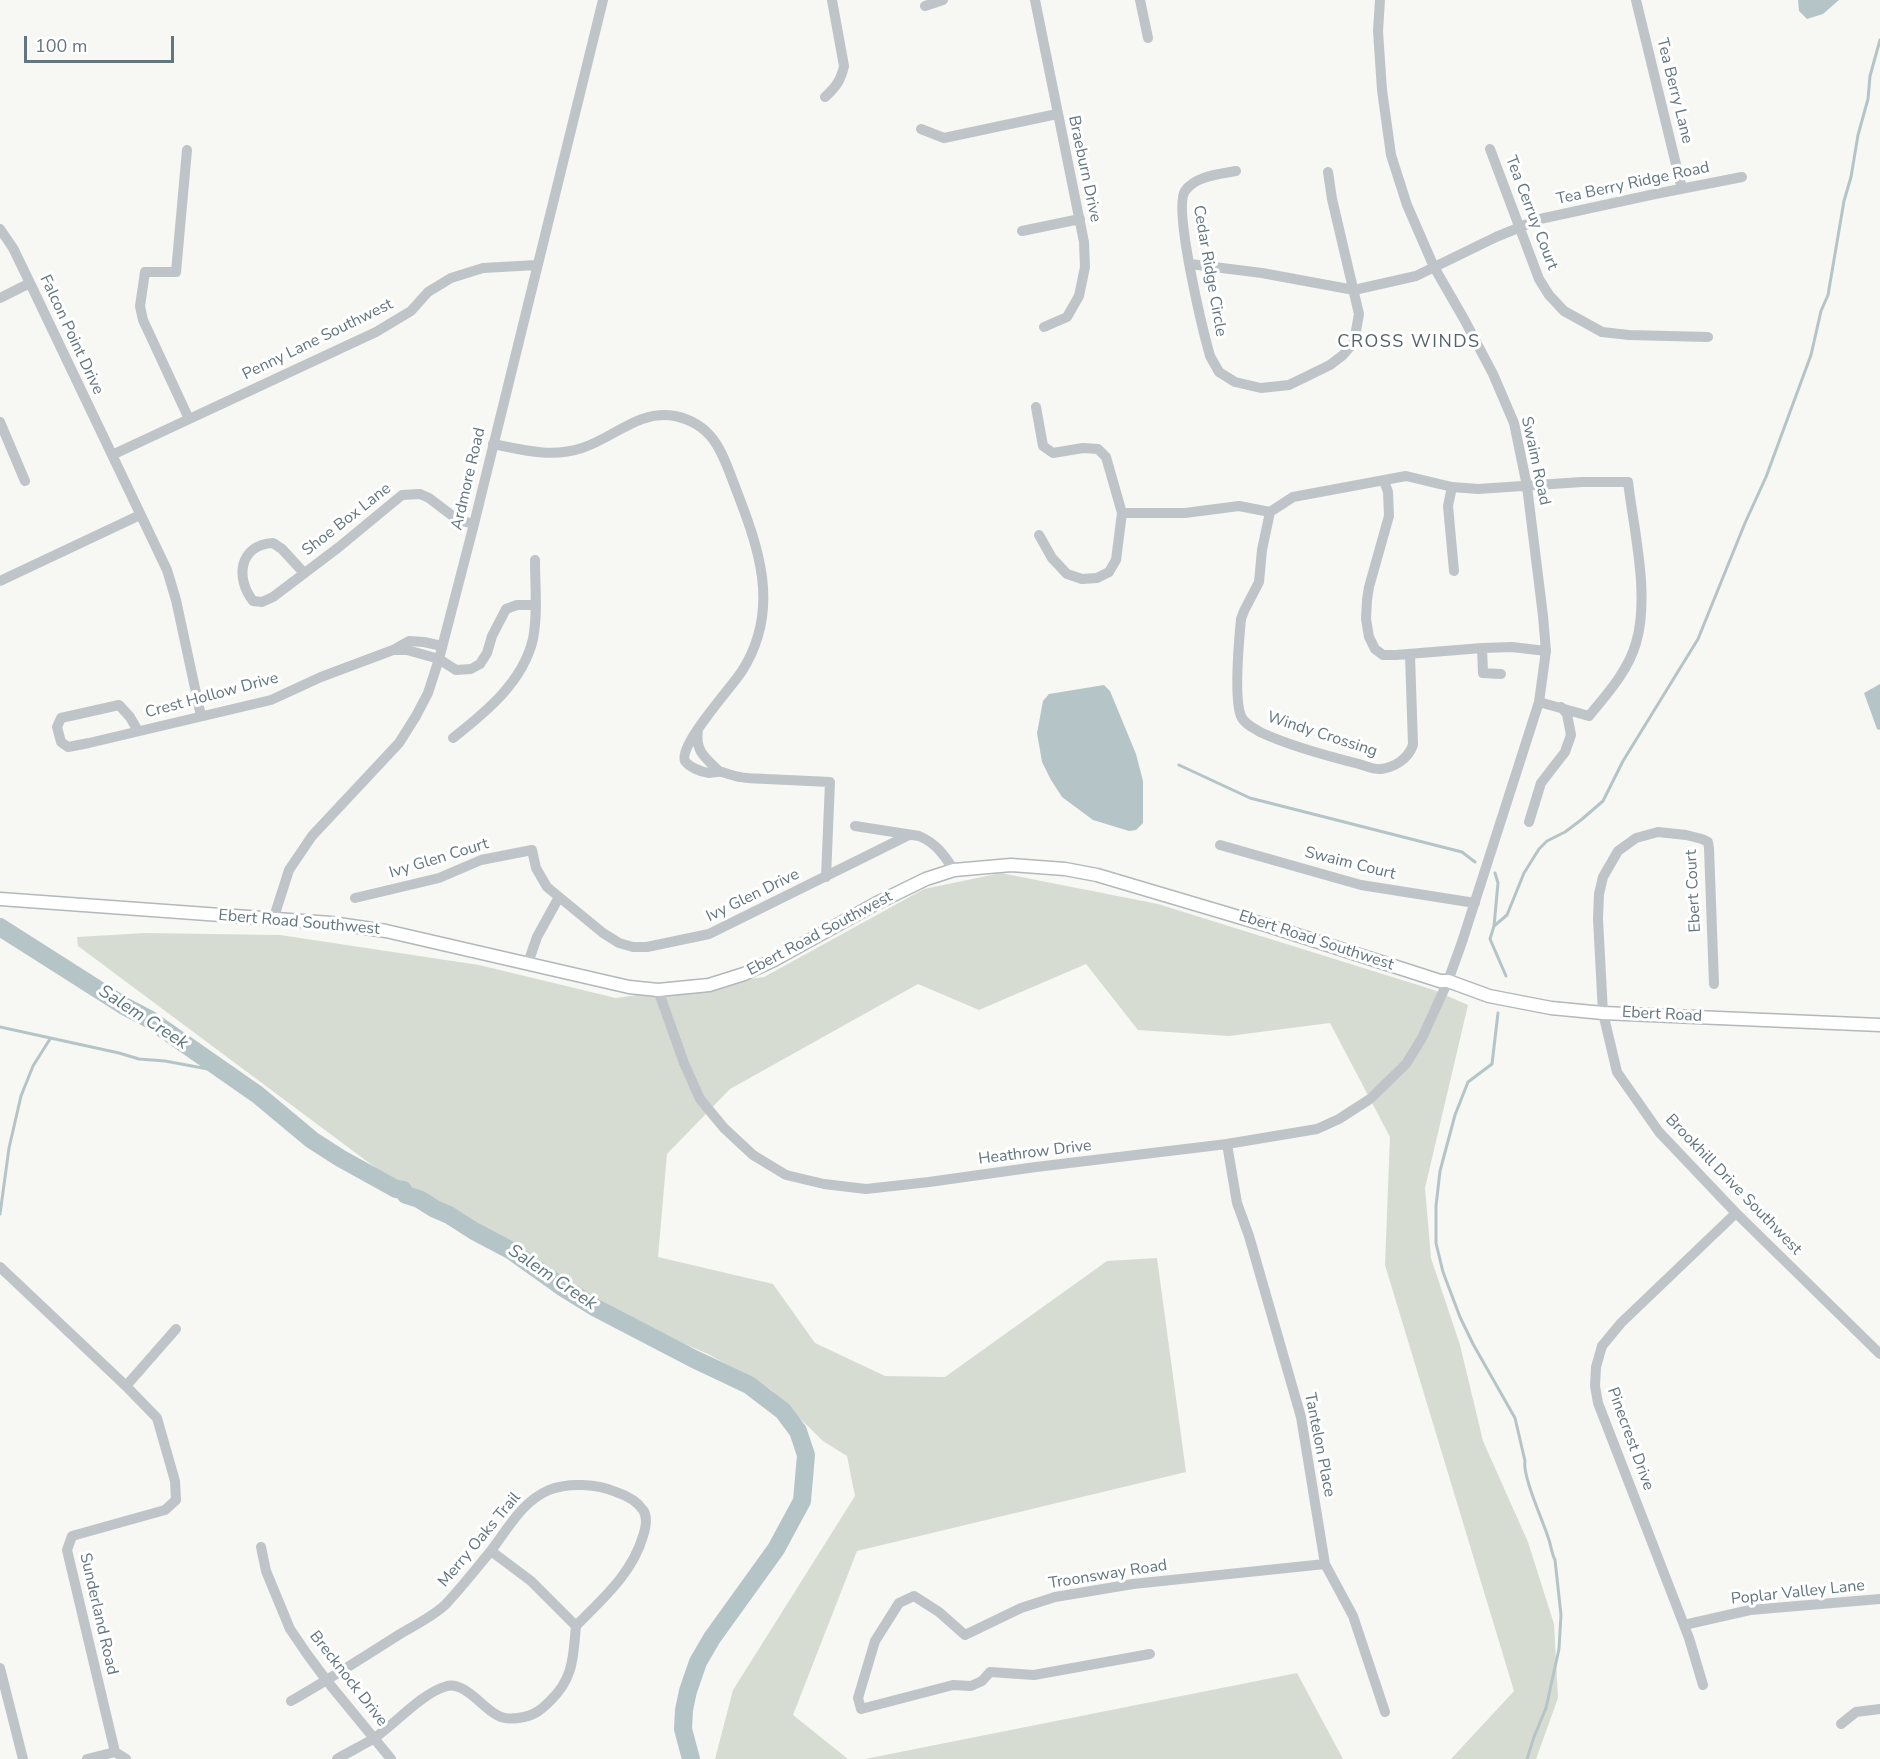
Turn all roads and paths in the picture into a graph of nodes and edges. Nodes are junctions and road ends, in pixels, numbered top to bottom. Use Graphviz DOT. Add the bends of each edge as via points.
graph roads {
  1 [pos="603,0"];
  2 [pos="832,0"];
  3 [pos="943,0"];
  4 [pos="1035,0"];
  5 [pos="1140,0"];
  6 [pos="1380,0"];
  7 [pos="1636,0"];
  8 [pos="925,6"];
  9 [pos="1148,38"];
  10 [pos="825,97"];
  11 [pos="1057,114"];
  12 [pos="921,129"];
  13 [pos="1490,149"];
  14 [pos="187,150"];
  15 [pos="1236,171"];
  16 [pos="1328,172"];
  17 [pos="1742,177"];
  18 [pos="1682,189"];
  19 [pos="1080,219"];
  20 [pos="1520,228"];
  21 [pos="0,229"];
  22 [pos="1022,231"];
  23 [pos="1190,264"];
  24 [pos="537,265"];
  25 [pos="1434,267"];
  26 [pos="30,283"];
  27 [pos="1354,290"];
  28 [pos="0,298"];
  29 [pos="1044,327"];
  30 [pos="1708,338"];
  31 [pos="1036,407"];
  32 [pos="189,419"];
  33 [pos="0,422"];
  34 [pos="493,444"];
  35 [pos="112,455"];
  36 [pos="25,480"];
  37 [pos="1384,481"];
  38 [pos="1527,486"];
  39 [pos="1452,487"];
  40 [pos="1270,512"];
  41 [pos="1122,513"];
  42 [pos="140,515"];
  43 [pos="474,525"];
  44 [pos="1039,535"];
  45 [pos="535,560"];
  46 [pos="1454,571"];
  47 [pos="304,573"];
  48 [pos="0,580"];
  49 [pos="535,605"];
  50 [pos="442,646"];
  51 [pos="1482,648"];
  52 [pos="393,650"];
  53 [pos="1546,651"];
  54 [pos="1410,655"];
  55 [pos="439,659"];
  56 [pos="1501,674"];
  57 [pos="1539,702"];
  58 [pos="1561,707"];
  59 [pos="201,716"];
  60 [pos="698,729"];
  61 [pos="138,731"];
  62 [pos="453,738"];
  63 [pos="719,771"];
  64 [pos="1529,822"];
  65 [pos="855,826"];
  66 [pos="909,835"];
  67 [pos="1221,845"];
  68 [pos="532,850"];
  69 [pos="954,870"];
  70 [pos="826,877"];
  71 [pos="559,897"];
  72 [pos="355,898"];
  73 [pos="0,899"];
  74 [pos="1475,903"];
  75 [pos="273,920"];
  76 [pos="528,963"];
  77 [pos="1448,981"];
  78 [pos="1714,984"];
  79 [pos="658,990"];
  80 [pos="1603,1012"];
  81 [pos="1880,1025"];
  82 [pos="1227,1144"];
  83 [pos="1736,1213"];
  84 [pos="0,1267"];
  85 [pos="176,1329"];
  86 [pos="1880,1354"];
  87 [pos="126,1386"];
  88 [pos="261,1547"];
  89 [pos="491,1551"];
  90 [pos="1325,1564"];
  91 [pos="1880,1599"];
  92 [pos="1684,1625"];
  93 [pos="576,1626"];
  94 [pos="1150,1654"];
  95 [pos="0,1671"];
  96 [pos="327,1681"];
  97 [pos="1704,1684"];
  98 [pos="291,1701"];
  99 [pos="1880,1709"];
  100 [pos="1385,1712"];
  101 [pos="1840,1724"];
  102 [pos="374,1738"];
  103 [pos="115,1752"];
  104 [pos="23,1759"];
  105 [pos="87,1759"];
  106 [pos="126,1759"];
  107 [pos="337,1759"];
  108 [pos="391,1759"];
  1 -- 24 [label="street, Ardmore Road"];
  2 -- 10 [label="street" via="844,66 837,86"];
  3 -- 8 [label="street"];
  4 -- 11 [label="street, Braeburn Drive"];
  5 -- 9 [label="street"];
  6 -- 25 [label="street, Swaim Road" via="1381,78 1391,155"];
  7 -- 18 [label="street, Tea Berry Lane"];
  11 -- 12 [label="street" via="944,138"];
  11 -- 19 [label="street, Braeburn Drive"];
  13 -- 20 [label="street, Tea Cerruy Court"];
  14 -- 32 [label="street" via="176,273 145,272 140,306"];
  15 -- 23 [label="street, Cedar Ridge Circle" via="1197,180 1185,191 1182,201"];
  16 -- 27 [label="street, Cedar Ridge Circle"];
  17 -- 18 [label="street, Tea Berry Ridge Road"];
  18 -- 20 [label="street, Tea Berry Ridge Road" via="1540,219"];
  19 -- 22 [label="street"];
  19 -- 29 [label="street, Braeburn Drive" via="1085,267 1079,296 1067,317"];
  20 -- 25 [label="street, Tea Berry Ridge Road"];
  20 -- 30 [label="street, Tea Cerruy Court" via="1549,295 1564,311 1585,324 1602,332"];
  21 -- 26 [label="street, Falcon Point Drive"];
  23 -- 27 [label="street"];
  23 -- 27 [label="street, Cedar Ridge Circle" via="1205,339 1219,372 1235,382 1261,388 1289,386 1343,355 1354,342 1359,314"];
  24 -- 32 [label="street, Penny Lane Southwest" via="483,268 451,278 428,292 411,311 376,332"];
  24 -- 34 [label="street, Ardmore Road"];
  25 -- 27 [label="street, Tea Berry Ridge Road" via="1416,276"];
  25 -- 38 [label="street, Swaim Road" via="1493,374 1514,423"];
  26 -- 28 [label="street"];
  26 -- 35 [label="street, Falcon Point Drive"];
  31 -- 41 [label="street" via="1043,446 1053,453 1098,450 1106,457"];
  32 -- 35 [label="street, Penny Lane Southwest"];
  33 -- 36 [label="street"];
  34 -- 43 [label="street, Ardmore Road"];
  34 -- 60 [label="street" via="560,454 583,448 630,423 652,416 674,416 696,424 721,448 751,530 764,583 764,607 753,649 742,670"];
  35 -- 42 [label="street, Falcon Point Drive"];
  37 -- 39 [label="street" via="1406,476"];
  37 -- 40 [label="street" via="1293,497"];
  37 -- 54 [label="street" via="1389,516 1366,600 1367,633 1383,655"];
  38 -- 39 [label="street"];
  38 -- 53 [label="street, Swaim Road"];
  38 -- 58 [label="street" via="1628,483 1642,591 1636,643 1622,674 1589,716"];
  39 -- 46 [label="street" via="1448,506"];
  40 -- 41 [label="street" via="1239,506 1185,513"];
  40 -- 54 [label="street, Windy Crossing" via="1259,582 1241,619 1238,684 1244,720 1263,733 1337,759 1376,769 1390,767 1406,757 1413,746"];
  41 -- 44 [label="street" via="1116,560 1109,572 1097,578 1067,574"];
  42 -- 48 [label="street"];
  42 -- 59 [label="street, Falcon Point Drive" via="167,570"];
  43 -- 47 [label="street, Shoe Box Lane" via="458,520 420,494 402,495"];
  43 -- 50 [label="street, Ardmore Road"];
  45 -- 49 [label="street"];
  47 -- 47 [label="street, Shoe Box Lane" via="273,597 253,601 244,585 243,561 256,548 273,543"];
  49 -- 55 [label="street, Crest Hollow Drive" via="506,609 480,664 456,670"];
  49 -- 62 [label="street" via="533,638 526,660 513,681"];
  50 -- 52 [label="street, Crest Hollow Drive" via="409,641"];
  50 -- 55 [label="street, Ardmore Road"];
  51 -- 53 [label="street"];
  51 -- 54 [label="street"];
  51 -- 56 [label="street" via="1483,673"];
  52 -- 55 [label="street, Crest Hollow Drive"];
  52 -- 59 [label="street, Crest Hollow Drive" via="271,700"];
  53 -- 57 [label="street, Swaim Road"];
  55 -- 75 [label="street, Ardmore Road" via="428,693 399,743 312,836 289,870"];
  57 -- 58 [label="street"];
  57 -- 74 [label="street, Swaim Road"];
  58 -- 64 [label="street" via="1567,714 1571,735 1565,752 1541,783"];
  59 -- 61 [label="street, Crest Hollow Drive"];
  60 -- 63 [label="street" via="701,753"];
  60 -- 63 [label="street" via="685,749 686,762 708,772"];
  61 -- 61 [label="street, Crest Hollow Drive" via="68,747 61,742 57,727 61,718 119,705"];
  63 -- 70 [label="street" via="740,778 830,782"];
  65 -- 66 [label="street"];
  66 -- 69 [label="street" via="936,846"];
  66 -- 70 [label="street, Ivy Glen Drive"];
  67 -- 74 [label="street, Swaim Court" via="1361,885"];
  68 -- 71 [label="street, Ivy Glen Drive" via="536,868 547,887"];
  68 -- 72 [label="street, Ivy Glen Court" via="481,860 439,878"];
  69 -- 77 [label="main road, Ebert Road Southwest" via="1011,865 1097,875"];
  69 -- 79 [label="main road, Ebert Road Southwest" via="877,903 744,974 710,985"];
  70 -- 71 [label="street, Ivy Glen Drive" via="709,934 647,947 619,943"];
  71 -- 76 [label="street"];
  73 -- 75 [label="main road, Ebert Road Southwest"];
  74 -- 77 [label="street, Swaim Road"];
  75 -- 76 [label="main road, Ebert Road Southwest" via="386,931"];
  76 -- 79 [label="main road, Ebert Road Southwest"];
  77 -- 80 [label="main road, Ebert Road" via="1488,996 1551,1008"];
  77 -- 82 [label="street, Heathrow Drive" via="1406,1064 1370,1100 1317,1129"];
  78 -- 80 [label="street, Ebert Court" via="1708,842 1658,832 1636,838 1618,851 1603,877 1598,920"];
  79 -- 82 [label="street, Heathrow Drive" via="700,1099 753,1155 786,1176 866,1189"];
  80 -- 81 [label="main road, Ebert Road"];
  80 -- 83 [label="street, Brookhill Drive Southwest" via="1617,1072 1659,1132"];
  82 -- 90 [label="street, Tantelon Place" via="1237,1203 1301,1417"];
  83 -- 86 [label="street, Brookhill Drive Southwest"];
  83 -- 92 [label="street, Pinecrest Drive" via="1621,1323 1602,1346 1596,1367 1598,1403"];
  84 -- 87 [label="street, Sunderland Road"];
  85 -- 87 [label="street"];
  87 -- 103 [label="street, Sunderland Road" via="157,1418 176,1481 176,1500 165,1510 72,1536 67,1551"];
  88 -- 96 [label="street, Brecknock Drive" via="266,1571 291,1629"];
  89 -- 93 [label="street" via="531,1581"];
  89 -- 93 [label="street, Merry Oaks Trail" via="527,1504 551,1490 573,1486 610,1489 642,1508 646,1526 633,1561"];
  89 -- 96 [label="street, Merry Oaks Trail" via="444,1606"];
  90 -- 94 [label="street, Troonsway Road" via="1133,1584 1055,1597 1021,1608 965,1635 914,1596 899,1603 875,1641 858,1698 861,1709 953,1685 971,1686 990,1672 1034,1675"];
  90 -- 100 [label="street, Tantelon Place" via="1353,1616"];
  91 -- 92 [label="street, Poplar Valley Lane" via="1750,1610"];
  92 -- 97 [label="street, Pinecrest Drive"];
  93 -- 102 [label="street" via="568,1676 560,1692 540,1711 504,1719 475,1697 449,1686 426,1698"];
  95 -- 104 [label="street"];
  96 -- 98 [label="street, Merry Oaks Trail"];
  96 -- 102 [label="street, Brecknock Drive"];
  99 -- 101 [label="street" via="1856,1712"];
  102 -- 107 [label="street"];
  102 -- 108 [label="street, Brecknock Drive"];
  103 -- 105 [label="street"];
  103 -- 106 [label="street"];
}
